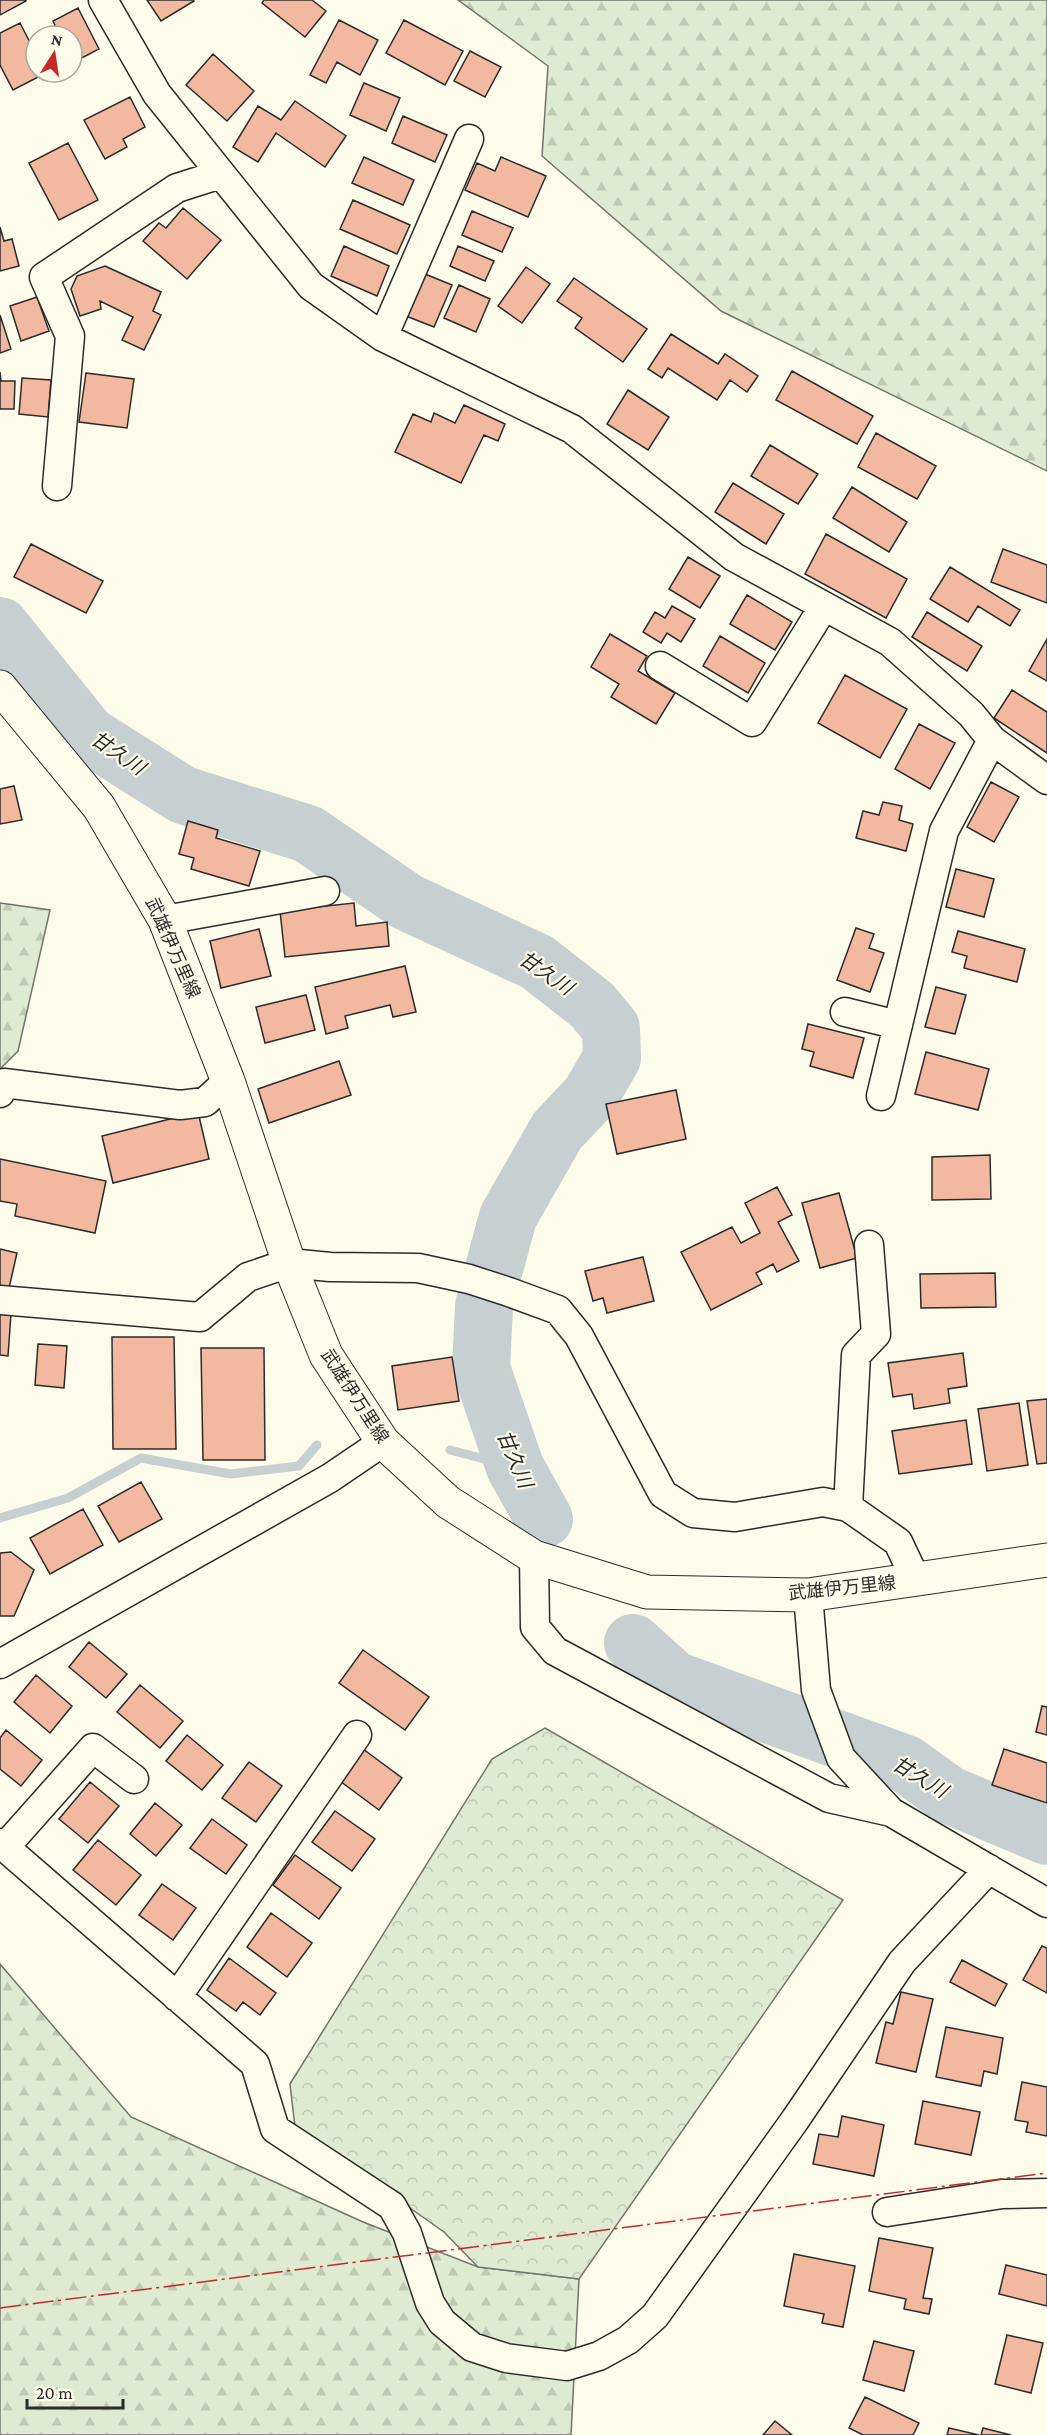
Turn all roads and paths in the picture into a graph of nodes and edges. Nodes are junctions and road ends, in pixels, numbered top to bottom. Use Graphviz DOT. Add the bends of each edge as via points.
graph roads {
  1 [pos="103,0"];
  2 [pos="469,139"];
  3 [pos="221,174"];
  4 [pos="383,337"];
  5 [pos="57,486"];
  6 [pos="824,606"];
  7 [pos="660,666"];
  8 [pos="0,687"];
  9 [pos="992,740"];
  10 [pos="1047,780"];
  11 [pos="325,891"];
  12 [pos="165,920"];
  13 [pos="844,1012"];
  14 [pos="898,1025"];
  15 [pos="228,1081"];
  16 [pos="0,1093"];
  17 [pos="881,1096"];
  18 [pos="869,1245"];
  19 [pos="289,1263"];
  20 [pos="0,1300"];
  21 [pos="383,1442"];
  22 [pos="848,1507"];
  23 [pos="534,1557"];
  24 [pos="1047,1560"];
  25 [pos="916,1580"];
  26 [pos="808,1595"];
  27 [pos="0,1664"];
  28 [pos="357,1735"];
  29 [pos="134,1779"];
  30 [pos="891,1812"];
  31 [pos="2,1845"];
  32 [pos="989,1869"];
  33 [pos="1047,1903"];
  34 [pos="177,1996"];
  35 [pos="1047,2193"];
  36 [pos="887,2212"];
  1 -- 3 [label="street" via="157,94"];
  2 -- 4 [label="street"];
  3 -- 4 [label="street" via="311,286"];
  3 -- 5 [label="street" via="177,188 44,277 70,336"];
  4 -- 6 [label="street" via="572,429 734,557"];
  6 -- 7 [label="street" via="752,722"];
  6 -- 9 [label="street" via="890,642 971,714"];
  8 -- 12 [label="main road, 武雄伊万里線" via="99,807"];
  9 -- 10 [label="street"];
  9 -- 14 [label="street" via="944,831"];
  11 -- 12 [label="street"];
  12 -- 15 [label="main road, 武雄伊万里線"];
  13 -- 14 [label="street"];
  14 -- 17 [label="street"];
  15 -- 16 [label="street" via="205,1102 180,1105 4,1083"];
  15 -- 19 [label="main road, 武雄伊万里線"];
  18 -- 22 [label="street" via="876,1334 856,1355"];
  19 -- 20 [label="street" via="248,1277 200,1317"];
  19 -- 21 [label="main road, 武雄伊万里線" via="326,1355"];
  19 -- 22 [label="street" via="418,1268 469,1279 558,1310 579,1336 663,1494 693,1513 735,1517 823,1502"];
  21 -- 23 [label="main road, 武雄伊万里線" via="448,1502"];
  21 -- 27 [label="street" via="330,1478"];
  22 -- 25 [label="street" via="898,1542"];
  23 -- 26 [label="main road, 武雄伊万里線" via="647,1592"];
  23 -- 30 [label="street" via="535,1627 555,1652 829,1798"];
  24 -- 25 [label="main road, 武雄伊万里線"];
  25 -- 26 [label="main road, 武雄伊万里線"];
  26 -- 30 [label="street" via="816,1690 841,1758"];
  28 -- 34 [label="street"];
  29 -- 31 [label="street" via="93,1748"];
  30 -- 32 [label="street"];
  31 -- 34 [label="street"];
  32 -- 33 [label="street"];
  32 -- 34 [label="street" via="902,1962 655,2316 628,2340 599,2356 567,2366 506,2358 472,2347 442,2322 430,2303 407,2233 392,2206 275,2129 255,2064"];
  35 -- 36 [label="street" via="1002,2194"];
}
